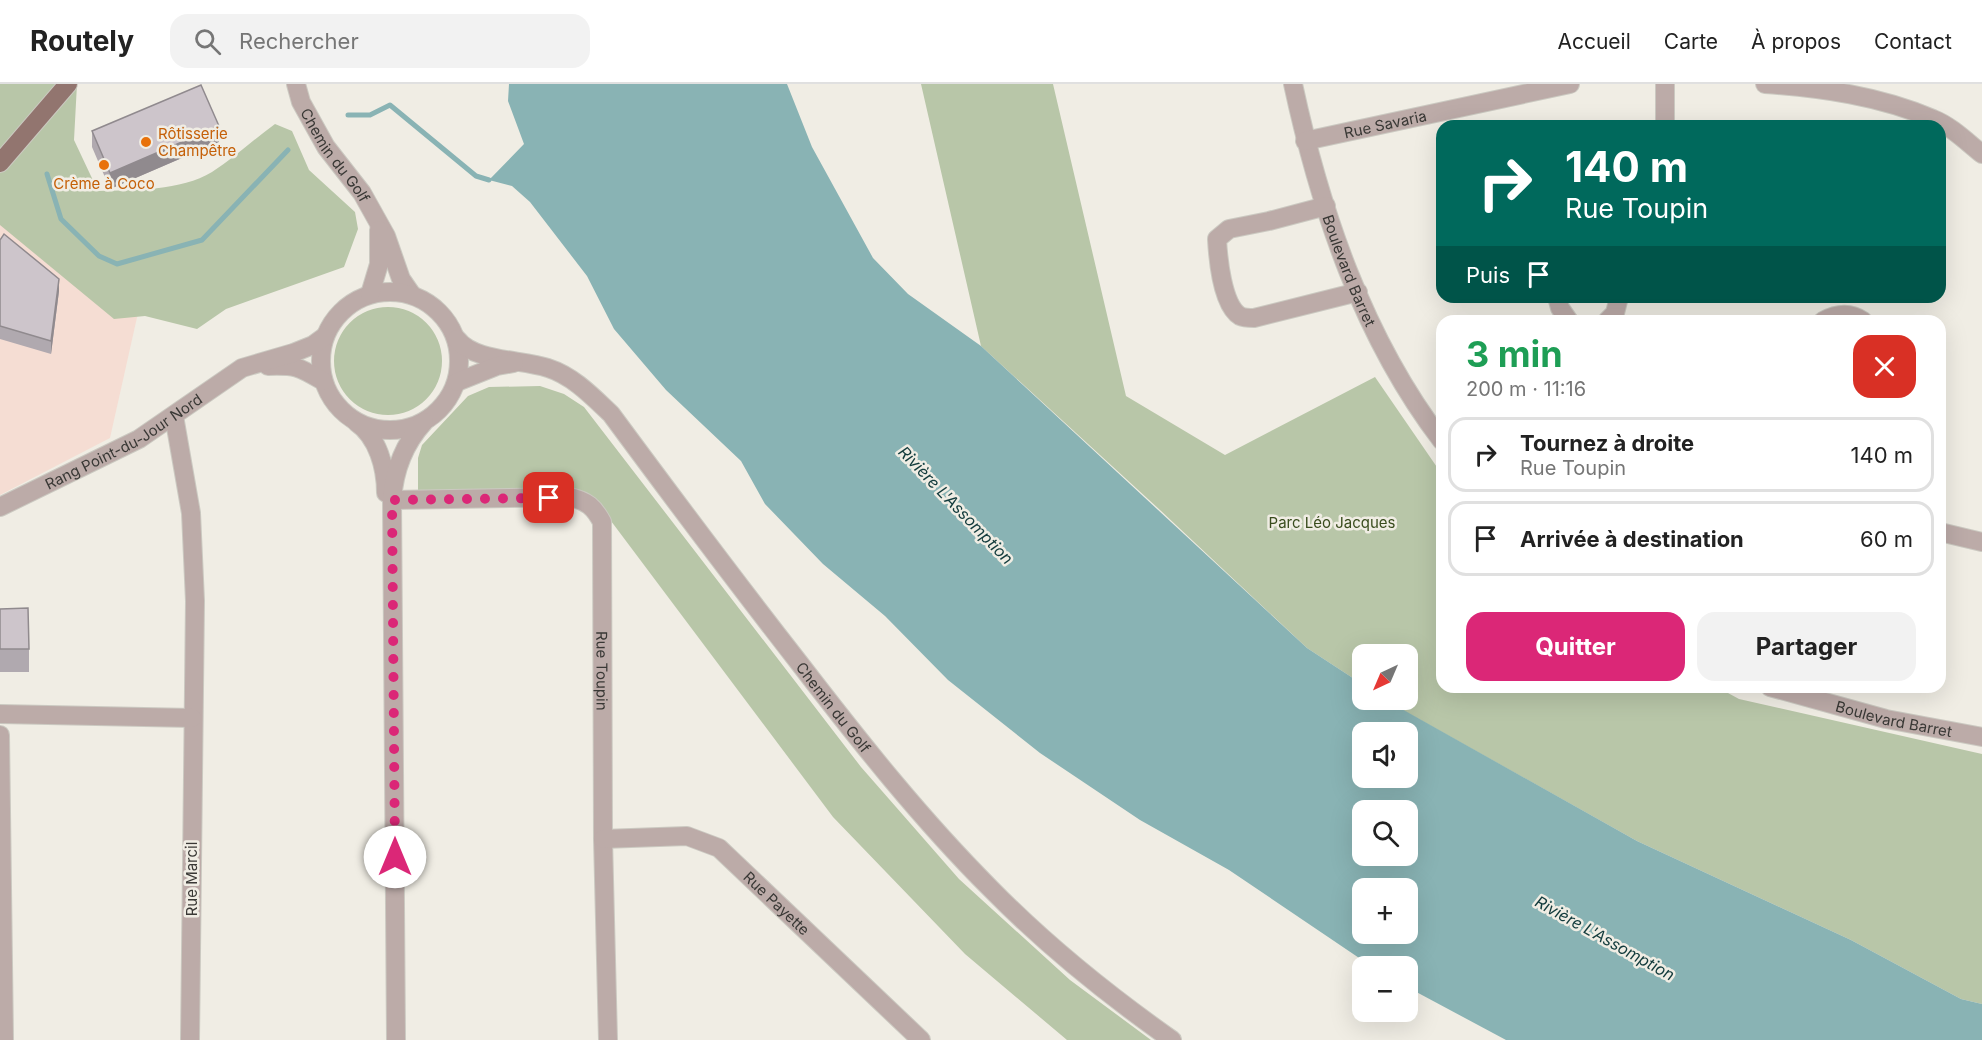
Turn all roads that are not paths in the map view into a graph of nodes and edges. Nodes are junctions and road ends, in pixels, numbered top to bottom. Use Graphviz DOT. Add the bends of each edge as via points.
graph roads {
  1 [pos="68,84"];
  2 [pos="296,84"];
  3 [pos="1293,84"];
  4 [pos="1570,84"];
  5 [pos="1665,84"];
  6 [pos="1765,84"];
  7 [pos="1501,91"];
  8 [pos="1665,120"];
  9 [pos="1936,120"];
  10 [pos="1946,127"];
  11 [pos="1305,141"];
  12 [pos="1982,154"];
  13 [pos="0,163"];
  14 [pos="1326,206"];
  15 [pos="380,225"];
  16 [pos="1358,292"];
  17 [pos="369,294"];
  18 [pos="412,295"];
  19 [pos="324,337"];
  20 [pos="457,339"];
  21 [pos="518,363"];
  22 [pos="242,368"];
  23 [pos="323,381"];
  24 [pos="457,382"];
  25 [pos="174,416"];
  26 [pos="350,418"];
  27 [pos="424,422"];
  28 [pos="1436,432"];
  29 [pos="392,500"];
  30 [pos="0,507"];
  31 [pos="1946,533"];
  32 [pos="1982,542"];
  33 [pos="1792,693"];
  34 [pos="394,698"];
  35 [pos="0,714"];
  36 [pos="192,718"];
  37 [pos="0,735"];
  38 [pos="1982,737"];
  39 [pos="603,839"];
  40 [pos="4,1040"];
  41 [pos="190,1040"];
  42 [pos="396,1040"];
  43 [pos="608,1040"];
  44 [pos="921,1040"];
  45 [pos="1172,1040"];
  1 -- 13 [label="main road"];
  2 -- 15 [label="street, Chemin du Golf" via="301,102 326,147 362,193"];
  3 -- 11 [label="street, Boulevard Barret"];
  4 -- 7 [label="street, Rue Savaria"];
  5 -- 8 [label="street"];
  6 -- 9 [label="street" via="1838,91"];
  7 -- 11 [label="street, Rue Savaria"];
  10 -- 12 [label="street"];
  11 -- 14 [label="street, Boulevard Barret"];
  14 -- 16 [label="street, Boulevard Barret"];
  14 -- 16 [label="street" via="1229,229 1217,238 1228,298 1241,317 1254,318"];
  15 -- 17 [label="street" via="380,264"];
  15 -- 18 [label="street, Chemin du Golf" via="401,279"];
  16 -- 28 [label="street, Boulevard Barret" via="1399,375"];
  17 -- 18 [label="street"];
  17 -- 19 [label="street" via="342,310"];
  18 -- 20 [label="street" via="432,304 447,319"];
  19 -- 22 [label="street, Rang Point-du-Jour Nord" via="293,353"];
  19 -- 23 [label="street" via="320,359"];
  20 -- 21 [label="street, Chemin du Golf" via="469,349"];
  20 -- 24 [label="street" via="461,360"];
  21 -- 24 [label="street, Chemin du Golf" via="497,366"];
  21 -- 45 [label="street, Chemin du Golf" via="548,368 568,378 610,414 867,752 932,827 1051,946"];
  22 -- 23 [label="street" via="287,365 302,368"];
  22 -- 25 [label="street, Rang Point-du-Jour Nord"];
  23 -- 26 [label="street" via="333,402"];
  24 -- 27 [label="street" via="439,412"];
  25 -- 30 [label="street, Rang Point-du-Jour Nord" via="139,439"];
  25 -- 36 [label="street, Rue Marcil" via="191,513 195,601"];
  26 -- 27 [label="street" via="367,427 387,430 406,429"];
  26 -- 34 [label="street" via="371,437 386,477 387,681"];
  27 -- 29 [label="street" via="400,460"];
  29 -- 34 [label="street"];
  29 -- 39 [label="street, Rue Toupin" via="570,497 584,500 595,510 602,522 603,535"];
  31 -- 32 [label="street"];
  33 -- 38 [label="street, Boulevard Barret" via="1886,718"];
  34 -- 42 [label="street"];
  35 -- 36 [label="street"];
  36 -- 41 [label="street, Rue Marcil"];
  37 -- 40 [label="street"];
  39 -- 43 [label="street, Rue Toupin"];
  39 -- 44 [label="street, Rue Payette" via="687,836 719,848"];
}
